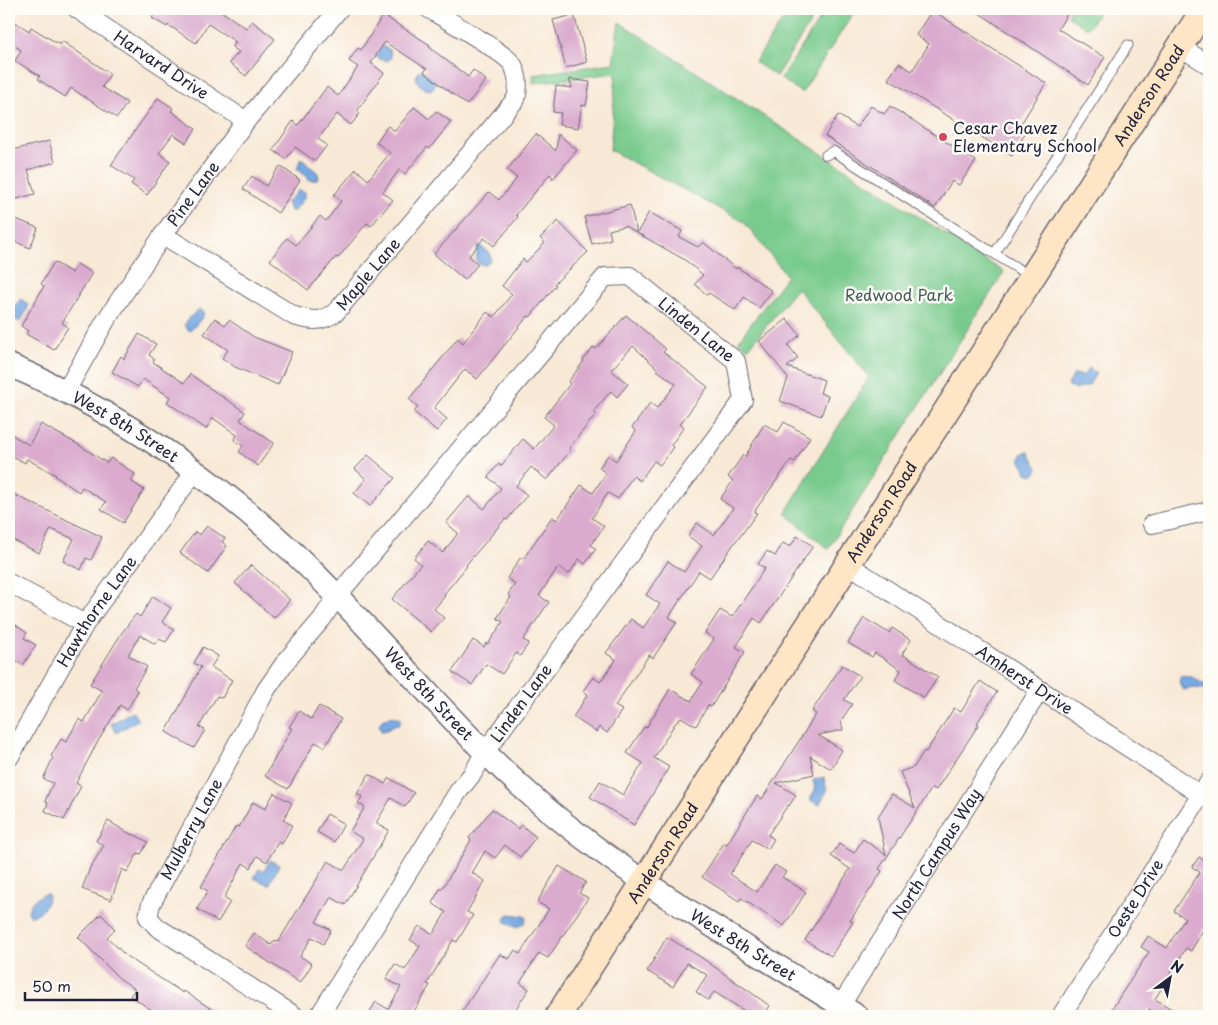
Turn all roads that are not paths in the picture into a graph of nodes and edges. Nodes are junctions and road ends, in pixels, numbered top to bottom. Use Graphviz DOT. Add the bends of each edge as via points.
graph roads {
  1 [pos="77,9"];
  2 [pos="338,9"];
  3 [pos="429,9"];
  4 [pos="1204,9"];
  5 [pos="1128,45"];
  6 [pos="1180,47"];
  7 [pos="1209,65"];
  8 [pos="246,121"];
  9 [pos="826,155"];
  10 [pos="163,235"];
  11 [pos="994,254"];
  12 [pos="1033,277"];
  13 [pos="9,365"];
  14 [pos="66,391"];
  15 [pos="195,471"];
  16 [pos="1209,511"];
  17 [pos="1152,524"];
  18 [pos="848,564"];
  19 [pos="9,583"];
  20 [pos="338,596"];
  21 [pos="85,624"];
  22 [pos="1040,690"];
  23 [pos="485,752"];
  24 [pos="9,758"];
  25 [pos="1205,789"];
  26 [pos="644,882"];
  27 [pos="844,1013"];
  28 [pos="295,1016"];
  29 [pos="319,1016"];
  30 [pos="558,1016"];
  31 [pos="1061,1016"];
  1 -- 8 [label="street, Harvard Drive"];
  2 -- 8 [label="street, Pine Lane"];
  3 -- 10 [label="street, Maple Lane" via="500,53 512,64 518,81 516,99 336,312 326,319 311,321 294,316"];
  4 -- 6 [label="main road, Anderson Road"];
  5 -- 11 [label="lane"];
  6 -- 7 [label="street"];
  6 -- 12 [label="main road, Anderson Road"];
  8 -- 10 [label="street, Pine Lane"];
  9 -- 11 [label="lane" via="834,151"];
  10 -- 14 [label="street, Pine Lane" via="106,320"];
  11 -- 12 [label="lane"];
  12 -- 18 [label="main road, Anderson Road"];
  13 -- 14 [label="street, West 8th Street"];
  14 -- 15 [label="street, West 8th Street"];
  15 -- 20 [label="street, West 8th Street" via="241,506"];
  15 -- 21 [label="street, Hawthorne Lane"];
  16 -- 17 [label="street"];
  18 -- 22 [label="street, Amherst Drive"];
  18 -- 26 [label="main road, Anderson Road"];
  19 -- 21 [label="street"];
  20 -- 23 [label="street, West 8th Street"];
  20 -- 23 [label="street, Linden Lane" via="605,277 630,276 736,361 743,400"];
  20 -- 28 [label="street, Mulberry Lane" via="266,690 151,904 148,917 157,927"];
  21 -- 24 [label="street, Hawthorne Lane"];
  22 -- 25 [label="street, Amherst Drive"];
  22 -- 27 [label="street, North Campus Way"];
  23 -- 26 [label="street, West 8th Street" via="582,837"];
  23 -- 29 [label="street"];
  25 -- 31 [label="street, Oeste Drive"];
  26 -- 27 [label="street, West 8th Street"];
  26 -- 30 [label="main road, Anderson Road"];
}
